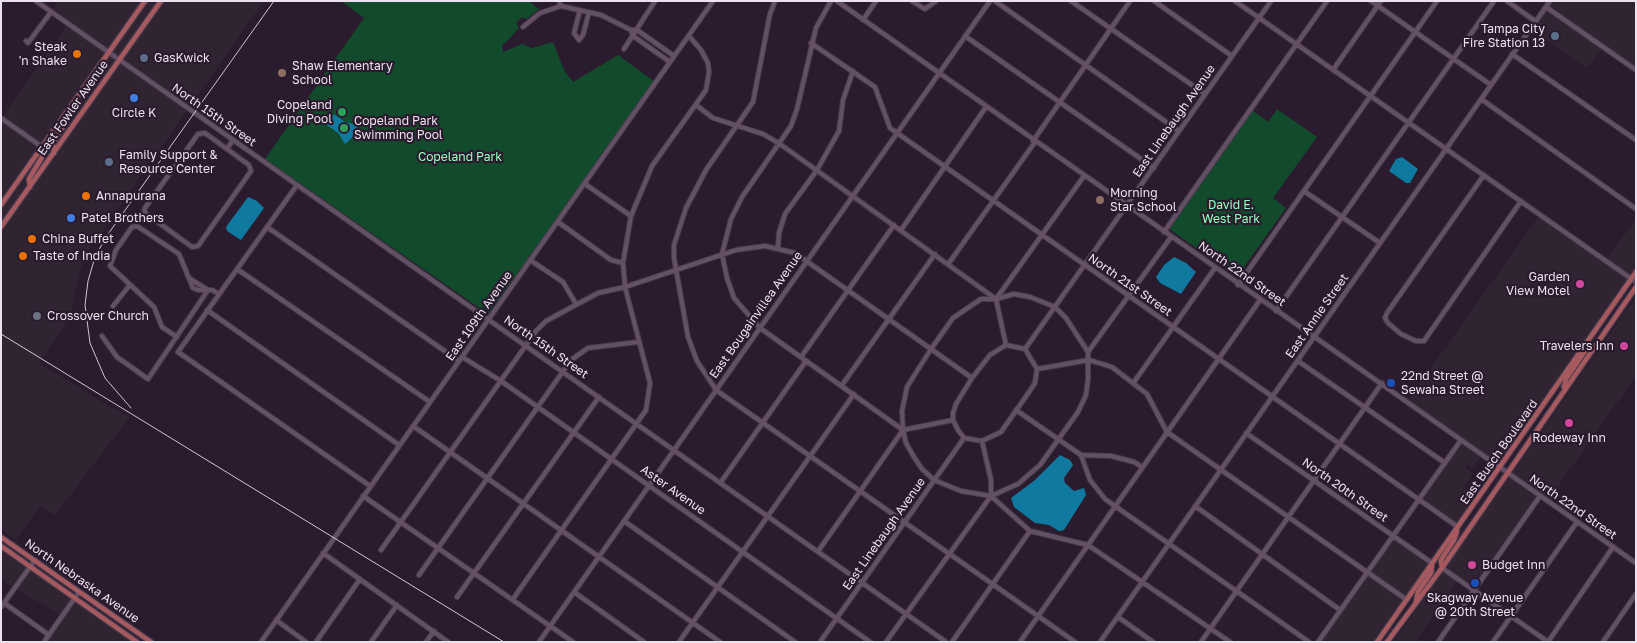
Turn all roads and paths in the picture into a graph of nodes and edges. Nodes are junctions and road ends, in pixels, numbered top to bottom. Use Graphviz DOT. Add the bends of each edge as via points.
graph roads {
  1 [pos="36,1"];
  2 [pos="145,1"];
  3 [pos="161,1"];
  4 [pos="559,1"];
  5 [pos="655,1"];
  6 [pos="713,1"];
  7 [pos="775,1"];
  8 [pos="831,1"];
  9 [pos="837,1"];
  10 [pos="876,1"];
  11 [pos="912,1"];
  12 [pos="936,1"];
  13 [pos="990,1"];
  14 [pos="995,1"];
  15 [pos="1071,1"];
  16 [pos="1130,1"];
  17 [pos="1154,1"];
  18 [pos="1235,1"];
  19 [pos="1270,1"];
  20 [pos="1328,1"];
  21 [pos="1371,1"];
  22 [pos="1381,1"];
  23 [pos="1437,1"];
  24 [pos="1494,1"];
  25 [pos="1507,1"];
  26 [pos="1550,1"];
  27 [pos="561,6"];
  28 [pos="1378,6"];
  29 [pos="1546,7"];
  30 [pos="580,10"];
  31 [pos="51,12"];
  32 [pos="589,12"];
  33 [pos="1259,18"];
  34 [pos="863,20"];
  35 [pos="1535,21"];
  36 [pos="523,27"];
  37 [pos="1112,28"];
  38 [pos="631,30"];
  39 [pos="637,30"];
  40 [pos="1416,32"];
  41 [pos="633,36"];
  42 [pos="688,36"];
  43 [pos="966,36"];
  44 [pos="26,41"];
  45 [pos="811,43"];
  46 [pos="1297,46"];
  47 [pos="624,48"];
  48 [pos="109,53"];
  49 [pos="1512,54"];
  50 [pos="674,56"];
  51 [pos="1232,56"];
  52 [pos="1453,58"];
  53 [pos="120,60"];
  54 [pos="670,62"];
  55 [pos="1086,65"];
  56 [pos="1333,70"];
  57 [pos="1636,70"];
  58 [pos="853,71"];
  59 [pos="939,74"];
  60 [pos="1491,85"];
  61 [pos="1205,94"];
  62 [pos="1370,95"];
  63 [pos="1481,99"];
  64 [pos="1060,102"];
  65 [pos="696,105"];
  66 [pos="986,107"];
  67 [pos="67,112"];
  68 [pos="1,118"];
  69 [pos="1408,122"];
  70 [pos="738,124"];
  71 [pos="1179,131"];
  72 [pos="897,132"];
  73 [pos="233,140"];
  74 [pos="1636,140"];
  75 [pos="1034,141"];
  76 [pos="780,144"];
  77 [pos="42,147"];
  78 [pos="227,149"];
  79 [pos="1446,149"];
  80 [pos="54,153"];
  81 [pos="946,166"];
  82 [pos="1154,168"];
  83 [pos="817,170"];
  84 [pos="1484,175"];
  85 [pos="1084,176"];
  86 [pos="297,184"];
  87 [pos="585,184"];
  88 [pos="30,187"];
  89 [pos="1304,191"];
  90 [pos="853,196"];
  91 [pos="993,201"];
  92 [pos="1521,201"];
  93 [pos="1,205"];
  94 [pos="1127,206"];
  95 [pos="1636,209"];
  96 [pos="631,216"];
  97 [pos="1342,216"];
  98 [pos="558,222"];
  99 [pos="894,225"];
  100 [pos="1,227"];
  101 [pos="267,227"];
  102 [pos="901,230"];
  103 [pos="1164,232"];
  104 [pos="1042,235"];
  105 [pos="1171,237"];
  106 [pos="1380,244"];
  107 [pos="778,248"];
  108 [pos="722,254"];
  109 [pos="934,254"];
  110 [pos="530,260"];
  111 [pos="806,262"];
  112 [pos="623,263"];
  113 [pos="949,263"];
  114 [pos="1085,265"];
  115 [pos="237,268"];
  116 [pos="1215,268"];
  117 [pos="677,270"];
  118 [pos="1636,272"];
  119 [pos="1634,280"];
  120 [pos="1238,285"];
  121 [pos="129,286"];
  122 [pos="625,287"];
  123 [pos="1636,287"];
  124 [pos="208,290"];
  125 [pos="847,290"];
  126 [pos="219,294"];
  127 [pos="1128,296"];
  128 [pos="996,299"];
  129 [pos="1260,300"];
  130 [pos="576,304"];
  131 [pos="114,306"];
  132 [pos="1055,307"];
  133 [pos="207,310"];
  134 [pos="1276,311"];
  135 [pos="489,319"];
  136 [pos="888,320"];
  137 [pos="760,328"];
  138 [pos="1173,328"];
  139 [pos="102,336"];
  140 [pos="177,337"];
  141 [pos="1314,337"];
  142 [pos="638,342"];
  143 [pos="1006,345"];
  144 [pos="525,346"];
  145 [pos="1584,346"];
  146 [pos="931,349"];
  147 [pos="1025,349"];
  148 [pos="1088,352"];
  149 [pos="462,357"];
  150 [pos="800,357"];
  151 [pos="1219,359"];
  152 [pos="1089,360"];
  153 [pos="806,361"];
  154 [pos="1298,361"];
  155 [pos="458,362"];
  156 [pos="1037,369"];
  157 [pos="563,372"];
  158 [pos="972,378"];
  159 [pos="501,381"];
  160 [pos="1134,382"];
  161 [pos="1382,384"];
  162 [pos="842,385"];
  163 [pos="716,390"];
  164 [pos="1563,391"];
  165 [pos="854,394"];
  166 [pos="1272,396"];
  167 [pos="599,397"];
  168 [pos="430,402"];
  169 [pos="1365,407"];
  170 [pos="538,408"];
  171 [pos="1016,410"];
  172 [pos="953,420"];
  173 [pos="762,422"];
  174 [pos="637,423"];
  175 [pos="413,426"];
  176 [pos="903,430"];
  177 [pos="1168,432"];
  178 [pos="1246,433"];
  179 [pos="574,434"];
  180 [pos="964,438"];
  181 [pos="1060,440"];
  182 [pos="1461,440"];
  183 [pos="982,441"];
  184 [pos="399,444"];
  185 [pos="1340,444"];
  186 [pos="675,450"];
  187 [pos="450,452"];
  188 [pos="811,455"];
  189 [pos="1081,455"];
  190 [pos="612,460"];
  191 [pos="1445,463"];
  192 [pos="1142,467"];
  193 [pos="1500,468"];
  194 [pos="1220,470"];
  195 [pos="1507,473"];
  196 [pos="488,478"];
  197 [pos="934,480"];
  198 [pos="1314,480"];
  199 [pos="721,482"];
  200 [pos="370,486"];
  201 [pos="649,486"];
  202 [pos="860,491"];
  203 [pos="363,496"];
  204 [pos="991,496"];
  205 [pos="1540,496"];
  206 [pos="1419,499"];
  207 [pos="524,504"];
  208 [pos="1115,506"];
  209 [pos="1195,506"];
  210 [pos="769,516"];
  211 [pos="1288,517"];
  212 [pos="624,520"];
  213 [pos="401,521"];
  214 [pos="1577,522"];
  215 [pos="904,523"];
  216 [pos="1458,527"];
  217 [pos="561,529"];
  218 [pos="1030,531"];
  219 [pos="1393,536"];
  220 [pos="1,537"];
  221 [pos="1168,544"];
  222 [pos="1088,545"];
  223 [pos="1,546"];
  224 [pos="1613,547"];
  225 [pos="438,549"];
  226 [pos="381,550"];
  227 [pos="819,550"];
  228 [pos="743,552"];
  229 [pos="323,554"];
  230 [pos="949,554"];
  231 [pos="1262,554"];
  232 [pos="599,556"];
  233 [pos="29,557"];
  234 [pos="34,560"];
  235 [pos="25,563"];
  236 [pos="1432,563"];
  237 [pos="1636,563"];
  238 [pos="30,566"];
  239 [pos="1442,568"];
  240 [pos="1367,572"];
  241 [pos="474,574"];
  242 [pos="420,575"];
  243 [pos="360,579"];
  244 [pos="1142,581"];
  245 [pos="862,583"];
  246 [pos="993,584"];
  247 [pos="718,587"];
  248 [pos="1474,590"];
  249 [pos="1236,591"];
  250 [pos="80,592"];
  251 [pos="574,592"];
  252 [pos="1636,594"];
  253 [pos="458,597"];
  254 [pos="75,598"];
  255 [pos="513,599"];
  256 [pos="1407,600"];
  257 [pos="1416,603"];
  258 [pos="2,605"];
  259 [pos="397,605"];
  260 [pos="1340,610"];
  261 [pos="906,613"];
  262 [pos="1038,616"];
  263 [pos="1511,616"];
  264 [pos="1118,617"];
  265 [pos="837,618"];
  266 [pos="276,620"];
  267 [pos="692,622"];
  268 [pos="550,626"];
  269 [pos="1210,628"];
  270 [pos="434,631"];
  271 [pos="49,635"];
  272 [pos="44,642"];
  273 [pos="137,642"];
  274 [pos="150,642"];
  275 [pos="261,642"];
  276 [pos="306,642"];
  277 [pos="316,642"];
  278 [pos="371,642"];
  279 [pos="426,642"];
  280 [pos="448,642"];
  281 [pos="539,642"];
  282 [pos="573,642"];
  283 [pos="644,642"];
  284 [pos="679,642"];
  285 [pos="720,642"];
  286 [pos="795,642"];
  287 [pos="820,642"];
  288 [pos="870,642"];
  289 [pos="886,642"];
  290 [pos="946,642"];
  291 [pos="952,642"];
  292 [pos="1020,642"];
  293 [pos="1075,642"];
  294 [pos="1100,642"];
  295 [pos="1153,642"];
  296 [pos="1201,642"];
  297 [pos="1230,642"];
  298 [pos="1310,642"];
  299 [pos="1318,642"];
  300 [pos="1377,642"];
  301 [pos="1387,642"];
  302 [pos="1438,642"];
  303 [pos="1493,642"];
  304 [pos="1548,642"];
  305 [pos="1603,642"];
  1 -- 31 [label="street, North 15th Street"];
  2 -- 48 [label="main road, East Fowler Avenue"];
  3 -- 53 [label="main road, East Fowler Avenue"];
  4 -- 27 [label="street"];
  5 -- 39 [label="street"];
  6 -- 42 [label="street, East 109th Avenue"];
  7 -- 70 [label="street" via="754,96"];
  8 -- 45 [label="street"];
  9 -- 34 [label="street, North 22nd Street"];
  10 -- 34 [label="street"];
  11 -- 12 [label="street" via="925,9"];
  13 -- 43 [label="street, East Bougainvillea Avenue"];
  14 -- 55 [label="street"];
  15 -- 37 [label="street"];
  16 -- 37 [label="street"];
  17 -- 51 [label="street"];
  18 -- 33 [label="street"];
  19 -- 33 [label="street, East Linebaugh Avenue"];
  20 -- 46 [label="street"];
  21 -- 28 [label="street"];
  22 -- 28 [label="street"];
  23 -- 40 [label="street"];
  24 -- 52 [label="street"];
  25 -- 35 [label="street"];
  26 -- 29 [label="street, East Annie Street"];
  27 -- 30 [label="street"];
  27 -- 36 [label="street" via="540,13"];
  28 -- 40 [label="street"];
  28 -- 56 [label="street"];
  29 -- 35 [label="street, East Annie Street"];
  29 -- 57 [label="street"];
  30 -- 32 [label="street"];
  30 -- 32 [label="street" via="574,33 579,40 584,35"];
  31 -- 44 [label="street" via="28,43"];
  31 -- 48 [label="street, North 15th Street"];
  32 -- 38 [label="street"];
  33 -- 46 [label="street"];
  33 -- 51 [label="street, East Linebaugh Avenue"];
  34 -- 59 [label="street, North 22nd Street"];
  35 -- 49 [label="street, East Annie Street"];
  37 -- 55 [label="street"];
  37 -- 61 [label="street"];
  38 -- 39 [label="street"];
  38 -- 41 [label="street"];
  39 -- 41 [label="street"];
  39 -- 50 [label="street"];
  40 -- 52 [label="street"];
  40 -- 62 [label="street"];
  41 -- 47 [label="street"];
  41 -- 54 [label="street"];
  42 -- 50 [label="street, East 109th Avenue"];
  42 -- 65 [label="street" via="705,56 709,72 706,90"];
  43 -- 59 [label="street, East Bougainvillea Avenue"];
  43 -- 64 [label="street"];
  45 -- 58 [label="street, North 21st Street"];
  45 -- 76 [label="street" via="798,109"];
  46 -- 56 [label="street"];
  46 -- 103 [label="street"];
  48 -- 53 [label="street, North 15th Street"];
  48 -- 67 [label="main road, East Fowler Avenue"];
  49 -- 60 [label="street, East Annie Street"];
  49 -- 74 [label="street"];
  50 -- 54 [label="street, East 109th Avenue"];
  51 -- 61 [label="street, East Linebaugh Avenue"];
  52 -- 60 [label="street"];
  52 -- 69 [label="street"];
  53 -- 73 [label="street, North 15th Street"];
  53 -- 80 [label="main road, East Fowler Avenue"];
  54 -- 87 [label="street, East 109th Avenue"];
  55 -- 64 [label="street"];
  55 -- 71 [label="street"];
  56 -- 62 [label="street"];
  58 -- 72 [label="street, North 21st Street" via="875,87 890,128"];
  58 -- 83 [label="street" via="843,100 839,131"];
  59 -- 66 [label="street, North 22nd Street"];
  59 -- 72 [label="street, East Bougainvillea Avenue"];
  60 -- 63 [label="street, East Annie Street"];
  61 -- 71 [label="street, East Linebaugh Avenue"];
  62 -- 69 [label="street"];
  62 -- 89 [label="street"];
  63 -- 79 [label="street, East Annie Street"];
  63 -- 95 [label="street"];
  64 -- 75 [label="street"];
  64 -- 82 [label="street"];
  65 -- 70 [label="street" via="713,118"];
  65 -- 96 [label="street" via="652,166"];
  66 -- 75 [label="street, North 22nd Street"];
  66 -- 81 [label="street"];
  67 -- 77 [label="main road, East Fowler Avenue"];
  67 -- 80 [label="main road" via="66,122 53,143"];
  68 -- 77 [label="street"];
  69 -- 79 [label="street"];
  69 -- 97 [label="street"];
  70 -- 76 [label="street"];
  70 -- 117 [label="street" via="706,170 686,208 674,244"];
  71 -- 82 [label="street, East Linebaugh Avenue"];
  72 -- 81 [label="street, North 21st Street"];
  72 -- 90 [label="street, East Bougainvillea Avenue"];
  73 -- 78 [label="street"];
  73 -- 86 [label="street, North 15th Street"];
  75 -- 85 [label="street, North 22nd Street"];
  75 -- 91 [label="street"];
  76 -- 83 [label="street"];
  76 -- 108 [label="street" via="742,197 731,219"];
  77 -- 88 [label="main road" via="42,157 29,179"];
  77 -- 93 [label="main road, East Fowler Avenue"];
  78 -- 78 [label="street" via="249,165 251,171 196,247 144,211 198,134 204,133"];
  79 -- 84 [label="street"];
  79 -- 106 [label="street, East Annie Street"];
  80 -- 88 [label="main road, East Fowler Avenue"];
  81 -- 91 [label="street, North 21st Street"];
  81 -- 102 [label="street"];
  82 -- 94 [label="street, East Linebaugh Avenue"];
  83 -- 90 [label="street"];
  83 -- 107 [label="street" via="785,214"];
  84 -- 92 [label="street"];
  84 -- 92 [label="street" via="1387,313 1388,323 1401,334 1424,341"];
  85 -- 94 [label="street, North 22nd Street"];
  85 -- 104 [label="street"];
  86 -- 101 [label="street"];
  86 -- 135 [label="street, North 15th Street"];
  87 -- 96 [label="street"];
  87 -- 98 [label="street, East 109th Avenue"];
  88 -- 100 [label="main road, East Fowler Avenue"];
  89 -- 97 [label="street"];
  89 -- 120 [label="street"];
  90 -- 99 [label="street"];
  90 -- 111 [label="street, East Bougainvillea Avenue"];
  91 -- 104 [label="street, North 21st Street"];
  91 -- 113 [label="street"];
  92 -- 119 [label="street"];
  94 -- 103 [label="street, North 22nd Street"];
  94 -- 114 [label="street, East Linebaugh Avenue"];
  96 -- 112 [label="street"];
  97 -- 106 [label="street"];
  97 -- 134 [label="street"];
  98 -- 110 [label="street, East 109th Avenue"];
  98 -- 112 [label="street" via="611,260"];
  99 -- 102 [label="street"];
  99 -- 125 [label="street"];
  101 -- 115 [label="street"];
  101 -- 155 [label="street"];
  102 -- 109 [label="street"];
  103 -- 105 [label="street, North 22nd Street"];
  104 -- 114 [label="street, North 21st Street"];
  104 -- 128 [label="street"];
  105 -- 116 [label="street, North 22nd Street"];
  105 -- 127 [label="street"];
  106 -- 141 [label="street, East Annie Street"];
  107 -- 108 [label="street" via="754,247"];
  107 -- 111 [label="street"];
  108 -- 117 [label="street"];
  108 -- 137 [label="street" via="734,298"];
  109 -- 113 [label="street"];
  109 -- 136 [label="street"];
  110 -- 130 [label="street" via="563,282"];
  110 -- 135 [label="street, East 109th Avenue"];
  111 -- 125 [label="street"];
  111 -- 137 [label="street, East Bougainvillea Avenue"];
  112 -- 122 [label="street"];
  113 -- 128 [label="street"];
  114 -- 127 [label="street, North 21st Street"];
  114 -- 132 [label="street, East Linebaugh Avenue"];
  115 -- 126 [label="street"];
  115 -- 168 [label="street"];
  116 -- 120 [label="street, North 22nd Street"];
  116 -- 138 [label="street"];
  117 -- 122 [label="street"];
  117 -- 163 [label="street" via="688,337 697,361"];
  118 -- 119 [label="main road, East Busch Boulevard"];
  119 -- 145 [label="main road, East Busch Boulevard"];
  120 -- 129 [label="street, North 22nd Street"];
  121 -- 124 [label="street" via="110,264 118,245 134,225 179,254 194,289"];
  121 -- 131 [label="street"];
  121 -- 140 [label="street" via="155,308 162,327"];
  122 -- 130 [label="street" via="598,293"];
  122 -- 142 [label="street"];
  123 -- 164 [label="main road, East Busch Boulevard"];
  124 -- 126 [label="street"];
  124 -- 140 [label="street"];
  125 -- 136 [label="street"];
  125 -- 150 [label="street"];
  126 -- 133 [label="street"];
  127 -- 138 [label="street, North 21st Street"];
  127 -- 148 [label="street"];
  128 -- 132 [label="street" via="1014,294"];
  128 -- 143 [label="street"];
  128 -- 146 [label="street" via="981,299 954,318"];
  129 -- 134 [label="street, North 22nd Street"];
  129 -- 151 [label="street"];
  130 -- 144 [label="street" via="546,321"];
  132 -- 147 [label="street, East Linebaugh Avenue"];
  132 -- 148 [label="street"];
  133 -- 184 [label="street"];
  133 -- 200 [label="street" via="178,352"];
  134 -- 141 [label="street, North 22nd Street"];
  135 -- 144 [label="street, North 15th Street"];
  135 -- 149 [label="street, East 109th Avenue"];
  136 -- 146 [label="street"];
  136 -- 162 [label="street"];
  137 -- 150 [label="street"];
  137 -- 163 [label="street, East Bougainvillea Avenue"];
  138 -- 151 [label="street, North 21st Street"];
  138 -- 160 [label="street"];
  139 -- 140 [label="street" via="117,357 148,379"];
  141 -- 154 [label="street, East Annie Street"];
  141 -- 161 [label="street, North 22nd Street"];
  142 -- 157 [label="street" via="588,348 571,360"];
  142 -- 174 [label="street" via="650,383 646,410"];
  143 -- 147 [label="street"];
  143 -- 158 [label="street" via="990,355"];
  144 -- 157 [label="street, North 15th Street"];
  144 -- 159 [label="street"];
  145 -- 164 [label="main road" via="1586,350 1566,379"];
  145 -- 193 [label="main road, East Busch Boulevard"];
  146 -- 158 [label="street"];
  146 -- 176 [label="street" via="907,387 902,411"];
  147 -- 156 [label="street"];
  148 -- 152 [label="street"];
  149 -- 155 [label="street, East 109th Avenue"];
  149 -- 159 [label="street, Aster Avenue"];
  150 -- 153 [label="street"];
  151 -- 166 [label="street, North 21st Street"];
  151 -- 177 [label="street"];
  152 -- 156 [label="street"];
  152 -- 160 [label="street" via="1112,367"];
  152 -- 181 [label="street" via="1086,395"];
  153 -- 162 [label="street"];
  153 -- 173 [label="street"];
  154 -- 166 [label="street, East Annie Street"];
  154 -- 169 [label="street"];
  155 -- 168 [label="street, East 109th Avenue"];
  156 -- 171 [label="street" via="1035,383"];
  157 -- 167 [label="street, North 15th Street"];
  157 -- 170 [label="street"];
  158 -- 172 [label="street" via="956,404"];
  159 -- 170 [label="street, Aster Avenue"];
  159 -- 187 [label="street"];
  160 -- 177 [label="street" via="1147,394"];
  161 -- 169 [label="street"];
  161 -- 182 [label="street, North 22nd Street"];
  162 -- 165 [label="street"];
  163 -- 173 [label="street"];
  163 -- 186 [label="street, East Bougainvillea Avenue"];
  164 -- 195 [label="main road, East Busch Boulevard"];
  165 -- 176 [label="street"];
  165 -- 188 [label="street"];
  166 -- 178 [label="street, East Annie Street"];
  166 -- 185 [label="street, North 21st Street"];
  167 -- 174 [label="street, North 15th Street"];
  167 -- 179 [label="street"];
  168 -- 175 [label="street, East 109th Avenue"];
  169 -- 185 [label="street"];
  169 -- 191 [label="street"];
  170 -- 179 [label="street, Aster Avenue"];
  170 -- 196 [label="street"];
  171 -- 181 [label="street"];
  171 -- 183 [label="street" via="1000,432"];
  172 -- 176 [label="street"];
  172 -- 180 [label="street"];
  173 -- 188 [label="street"];
  173 -- 199 [label="street"];
  174 -- 186 [label="street, North 15th Street"];
  174 -- 190 [label="street"];
  175 -- 184 [label="street, East 109th Avenue"];
  175 -- 187 [label="street"];
  176 -- 197 [label="street" via="914,457"];
  176 -- 202 [label="street"];
  177 -- 192 [label="street"];
  177 -- 194 [label="street"];
  178 -- 194 [label="street, East Annie Street"];
  178 -- 198 [label="street, North 20th Street"];
  179 -- 190 [label="street, Aster Avenue"];
  179 -- 207 [label="street"];
  180 -- 183 [label="street"];
  180 -- 197 [label="street, East Linebaugh Avenue"];
  181 -- 189 [label="street"];
  181 -- 204 [label="street" via="1029,476"];
  182 -- 191 [label="street"];
  182 -- 193 [label="street, North 22nd Street"];
  183 -- 204 [label="street" via="991,480"];
  184 -- 200 [label="street, East 109th Avenue"];
  185 -- 198 [label="street"];
  185 -- 206 [label="street, North 21st Street"];
  186 -- 199 [label="street, North 15th Street"];
  186 -- 201 [label="street, East Bougainvillea Avenue"];
  187 -- 196 [label="street"];
  187 -- 213 [label="street"];
  188 -- 202 [label="street"];
  188 -- 210 [label="street"];
  189 -- 192 [label="street" via="1111,456"];
  189 -- 208 [label="street" via="1098,492"];
  190 -- 201 [label="street, Aster Avenue"];
  190 -- 217 [label="street"];
  191 -- 206 [label="street"];
  192 -- 208 [label="street"];
  193 -- 195 [label="street, North 22nd Street"];
  193 -- 216 [label="main road, East Busch Boulevard"];
  194 -- 209 [label="street, East Annie Street"];
  194 -- 211 [label="street"];
  195 -- 205 [label="street, North 22nd Street"];
  195 -- 239 [label="main road, East Busch Boulevard"];
  196 -- 207 [label="street"];
  196 -- 225 [label="street"];
  197 -- 204 [label="street" via="961,491"];
  197 -- 215 [label="street, East Linebaugh Avenue"];
  198 -- 211 [label="street"];
  198 -- 219 [label="street, North 20th Street"];
  199 -- 210 [label="street, North 15th Street"];
  200 -- 203 [label="street, East 109th Avenue"];
  201 -- 212 [label="street, East Bougainvillea Avenue"];
  201 -- 228 [label="street, Aster Avenue"];
  202 -- 215 [label="street"];
  202 -- 227 [label="street"];
  203 -- 213 [label="street"];
  203 -- 229 [label="street, East 109th Avenue"];
  204 -- 218 [label="street"];
  204 -- 230 [label="street"];
  205 -- 214 [label="street, North 22nd Street"];
  205 -- 248 [label="street"];
  206 -- 216 [label="street, North 21st Street"];
  206 -- 219 [label="street"];
  207 -- 217 [label="street"];
  207 -- 241 [label="street"];
  208 -- 221 [label="street"];
  208 -- 222 [label="street"];
  209 -- 221 [label="street, East Annie Street"];
  209 -- 231 [label="street"];
  210 -- 227 [label="street, North 15th Street"];
  210 -- 228 [label="street"];
  211 -- 231 [label="street"];
  211 -- 240 [label="street"];
  212 -- 232 [label="street, East Bougainvillea Avenue"];
  212 -- 247 [label="street"];
  213 -- 225 [label="street"];
  213 -- 226 [label="street"];
  214 -- 224 [label="street, North 22nd Street"];
  214 -- 263 [label="street"];
  215 -- 230 [label="street"];
  215 -- 245 [label="street, East Linebaugh Avenue"];
  216 -- 236 [label="main road, East Busch Boulevard"];
  216 -- 239 [label="main road" via="1441,560"];
  217 -- 232 [label="street"];
  217 -- 255 [label="street"];
  218 -- 222 [label="street"];
  218 -- 246 [label="street"];
  219 -- 236 [label="street, North 20th Street"];
  219 -- 240 [label="street"];
  220 -- 233 [label="main road, North Nebraska Avenue"];
  221 -- 244 [label="street, East Annie Street"];
  221 -- 249 [label="street"];
  222 -- 244 [label="street"];
  222 -- 262 [label="street"];
  223 -- 235 [label="main road, North Nebraska Avenue"];
  224 -- 237 [label="street, North 22nd Street"];
  224 -- 304 [label="street"];
  225 -- 241 [label="street"];
  225 -- 242 [label="street"];
  227 -- 245 [label="street, North 15th Street"];
  228 -- 247 [label="street"];
  228 -- 265 [label="street, Aster Avenue"];
  229 -- 243 [label="street"];
  229 -- 266 [label="street, East 109th Avenue"];
  230 -- 246 [label="street"];
  230 -- 261 [label="street"];
  231 -- 249 [label="street"];
  231 -- 260 [label="street"];
  232 -- 251 [label="street, East Bougainvillea Avenue"];
  232 -- 267 [label="street"];
  233 -- 234 [label="main road, North Nebraska Avenue"];
  233 -- 235 [label="main road"];
  234 -- 238 [label="street"];
  234 -- 250 [label="main road, North Nebraska Avenue"];
  235 -- 238 [label="main road, North Nebraska Avenue"];
  236 -- 256 [label="main road, East Busch Boulevard"];
  236 -- 257 [label="main road" via="1431,573 1418,592"];
  238 -- 254 [label="main road, North Nebraska Avenue"];
  238 -- 258 [label="street"];
  239 -- 248 [label="street"];
  239 -- 257 [label="main road, East Busch Boulevard"];
  240 -- 256 [label="street"];
  240 -- 260 [label="street"];
  241 -- 253 [label="street"];
  241 -- 255 [label="street"];
  243 -- 259 [label="street"];
  243 -- 277 [label="street"];
  244 -- 264 [label="street, East Annie Street"];
  244 -- 269 [label="street"];
  245 -- 261 [label="street, North 15th Street"];
  245 -- 265 [label="street, East Linebaugh Avenue"];
  246 -- 262 [label="street"];
  246 -- 291 [label="street"];
  247 -- 267 [label="street"];
  247 -- 286 [label="street"];
  248 -- 263 [label="street"];
  248 -- 302 [label="street"];
  249 -- 269 [label="street"];
  249 -- 298 [label="street"];
  250 -- 254 [label="street"];
  250 -- 274 [label="main road, North Nebraska Avenue"];
  251 -- 268 [label="street, East Bougainvillea Avenue"];
  251 -- 283 [label="street"];
  252 -- 305 [label="street"];
  254 -- 271 [label="street"];
  254 -- 273 [label="main road, North Nebraska Avenue"];
  255 -- 268 [label="street"];
  256 -- 300 [label="main road, East Busch Boulevard"];
  257 -- 301 [label="main road, East Busch Boulevard"];
  258 -- 271 [label="street"];
  259 -- 270 [label="street"];
  259 -- 278 [label="street"];
  260 -- 299 [label="street"];
  261 -- 289 [label="street"];
  261 -- 290 [label="street, North 15th Street"];
  262 -- 292 [label="street"];
  262 -- 293 [label="street"];
  263 -- 303 [label="street"];
  263 -- 304 [label="street"];
  264 -- 294 [label="street, East Annie Street"];
  264 -- 295 [label="street"];
  265 -- 287 [label="street, East Linebaugh Avenue"];
  265 -- 288 [label="street, Aster Avenue"];
  266 -- 275 [label="street, East 109th Avenue"];
  266 -- 276 [label="street"];
  267 -- 284 [label="street"];
  267 -- 285 [label="street"];
  268 -- 281 [label="street, East Bougainvillea Avenue"];
  268 -- 282 [label="street"];
  269 -- 296 [label="street"];
  269 -- 297 [label="street"];
  270 -- 279 [label="street"];
  270 -- 280 [label="street"];
  271 -- 272 [label="street"];
}
